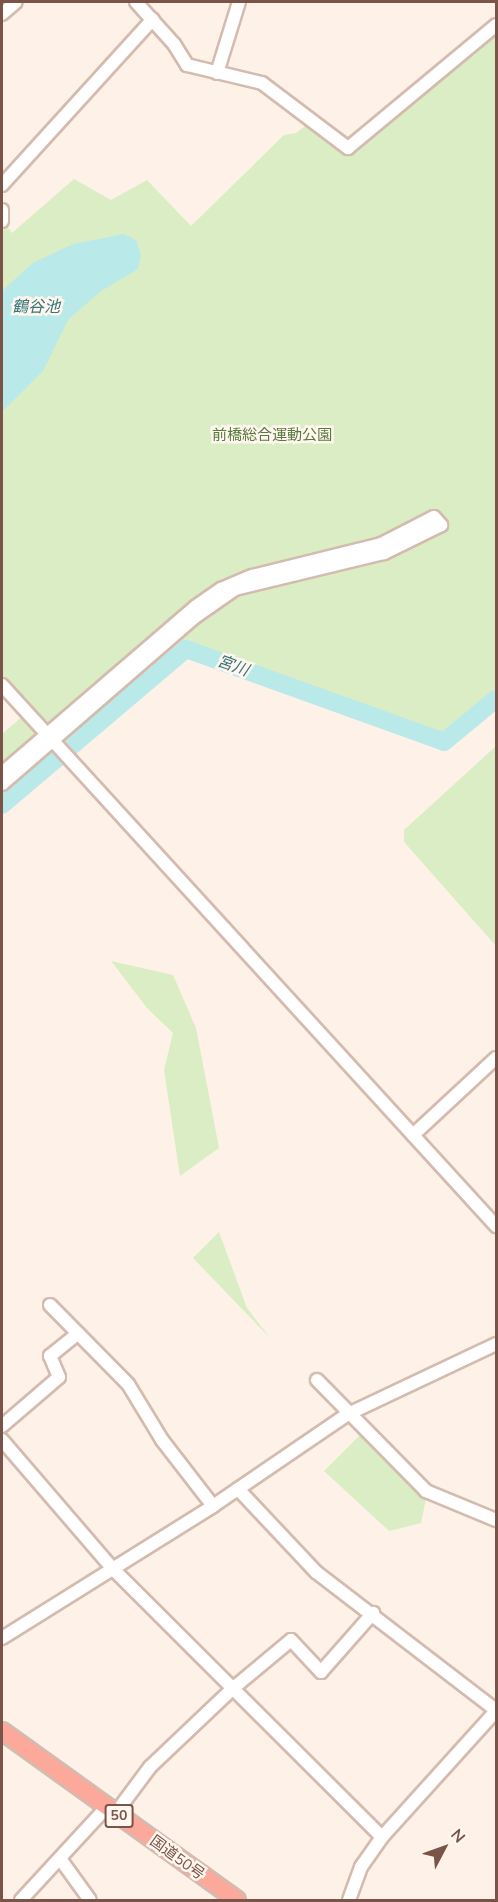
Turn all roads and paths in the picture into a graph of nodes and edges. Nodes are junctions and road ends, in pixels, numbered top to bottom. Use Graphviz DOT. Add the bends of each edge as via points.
graph roads {
  1 [pos="16,2"];
  2 [pos="136,2"];
  3 [pos="239,2"];
  4 [pos="2,14"];
  5 [pos="153,19"];
  6 [pos="496,25"];
  7 [pos="217,73"];
  8 [pos="2,182"];
  9 [pos="2,210"];
  10 [pos="2,221"];
  11 [pos="2,685"];
  12 [pos="52,740"];
  13 [pos="2,773"];
  14 [pos="2,784"];
  15 [pos="496,1058"];
  16 [pos="413,1135"];
  17 [pos="496,1226"];
  18 [pos="50,1305"];
  19 [pos="78,1333"];
  20 [pos="496,1344"];
  21 [pos="317,1380"];
  22 [pos="348,1414"];
  23 [pos="2,1426"];
  24 [pos="2,1440"];
  25 [pos="238,1489"];
  26 [pos="213,1506"];
  27 [pos="496,1520"];
  28 [pos="112,1568"];
  29 [pos="373,1613"];
  30 [pos="2,1638"];
  31 [pos="231,1690"];
  32 [pos="496,1711"];
  33 [pos="2,1731"];
  34 [pos="111,1811"];
  35 [pos="382,1837"];
  36 [pos="61,1860"];
  37 [pos="21,1900"];
  38 [pos="90,1900"];
  39 [pos="237,1900"];
  40 [pos="349,1900"];
  1 -- 4 [label="street"];
  2 -- 5 [label="street"];
  3 -- 7 [label="street"];
  5 -- 7 [label="street" via="187,65"];
  5 -- 8 [label="street"];
  6 -- 7 [label="street" via="348,148 262,83"];
  9 -- 10 [label="street"];
  11 -- 12 [label="street"];
  12 -- 12 [label="street" via="221,589 252,576 381,544 434,517 441,525 384,553 235,589 195,617"];
  12 -- 13 [label="street"];
  12 -- 14 [label="street"];
  12 -- 16 [label="street"];
  15 -- 16 [label="street"];
  16 -- 17 [label="street"];
  18 -- 19 [label="street"];
  19 -- 23 [label="street" via="50,1356 59,1377"];
  19 -- 26 [label="street" via="128,1384 162,1440"];
  20 -- 22 [label="street"];
  21 -- 22 [label="street"];
  22 -- 25 [label="street"];
  22 -- 27 [label="street" via="426,1491"];
  24 -- 28 [label="street"];
  25 -- 26 [label="street"];
  25 -- 29 [label="street" via="316,1572"];
  26 -- 28 [label="street"];
  28 -- 30 [label="street"];
  28 -- 31 [label="street"];
  29 -- 31 [label="street" via="321,1672 291,1640"];
  29 -- 32 [label="street"];
  31 -- 34 [label="street" via="150,1767"];
  31 -- 35 [label="street"];
  32 -- 35 [label="street"];
  33 -- 34 [label="highway, 国道50号 / 50"];
  34 -- 36 [label="street"];
  34 -- 39 [label="highway, 国道50号 / 50"];
  35 -- 40 [label="street" via="361,1867"];
  36 -- 37 [label="street"];
  36 -- 38 [label="street"];
}
